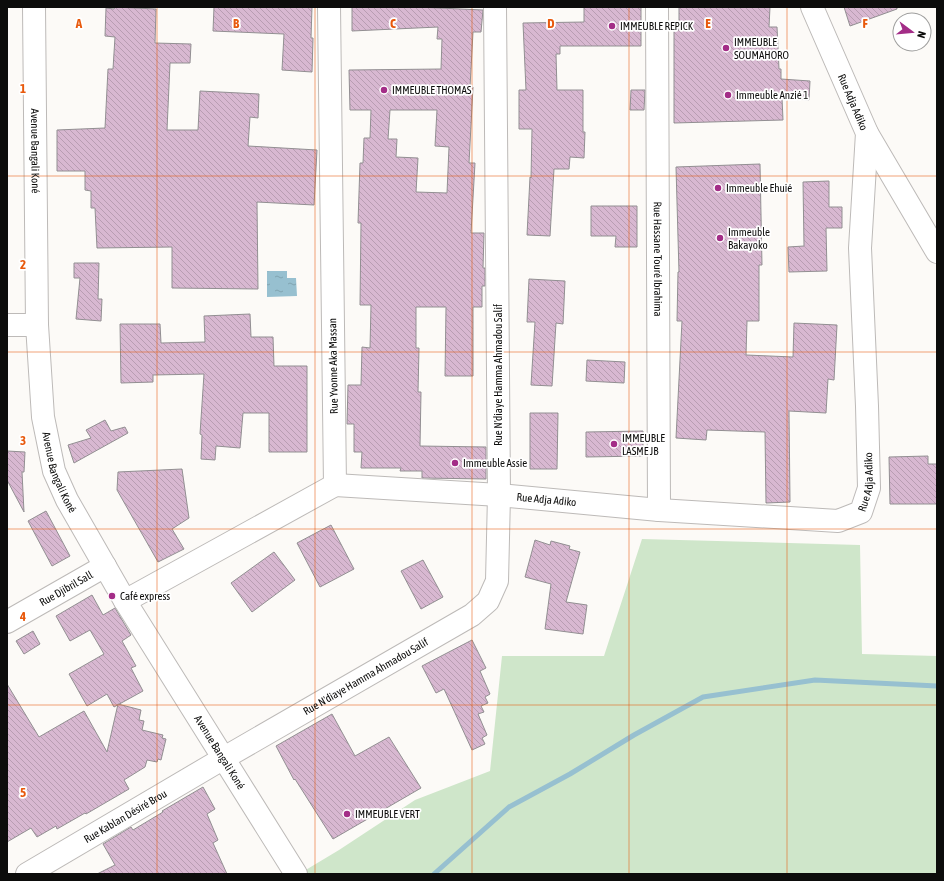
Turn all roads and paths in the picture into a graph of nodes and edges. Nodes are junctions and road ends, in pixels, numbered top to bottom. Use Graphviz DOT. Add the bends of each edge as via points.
graph roads {
  1 [pos="34,7"];
  2 [pos="330,7"];
  3 [pos="495,7"];
  4 [pos="657,7"];
  5 [pos="812,7"];
  6 [pos="867,133"];
  7 [pos="937,252"];
  8 [pos="37,324"];
  9 [pos="7,325"];
  10 [pos="335,485"];
  11 [pos="499,495"];
  12 [pos="659,510"];
  13 [pos="105,566"];
  14 [pos="125,601"];
  15 [pos="7,622"];
  16 [pos="224,758"];
  17 [pos="27,874"];
  18 [pos="296,874"];
  1 -- 8 [label="street, Avenue Bangali Koné"];
  2 -- 10 [label="street, Rue Yvonne Aka Massan"];
  3 -- 11 [label="street, Rue N'diaye Hamma Ahmadou Salif"];
  4 -- 12 [label="street, Rue Hassane Touré Ibrahima"];
  5 -- 6 [label="street, Rue Adja Adiko"];
  6 -- 7 [label="street"];
  6 -- 12 [label="street, Rue Adja Adiko" via="860,248 869,488 861,512 838,521"];
  8 -- 9 [label="street"];
  8 -- 13 [label="street, Avenue Bangali Koné" via="43,417 54,471 67,500"];
  10 -- 11 [label="street, Rue Adja Adiko"];
  10 -- 14 [label="street"];
  11 -- 12 [label="street, Rue Adja Adiko"];
  11 -- 16 [label="street, Rue N'diaye Hamma Ahmadou Salif" via="497,581 488,601 472,614"];
  13 -- 14 [label="street, Avenue Bangali Koné"];
  13 -- 15 [label="street, Rue Djibril Sall"];
  14 -- 16 [label="street, Avenue Bangali Koné"];
  16 -- 17 [label="street, Rue Kablan Désiré Brou"];
  16 -- 18 [label="street, Avenue Bangali Koné"];
}
